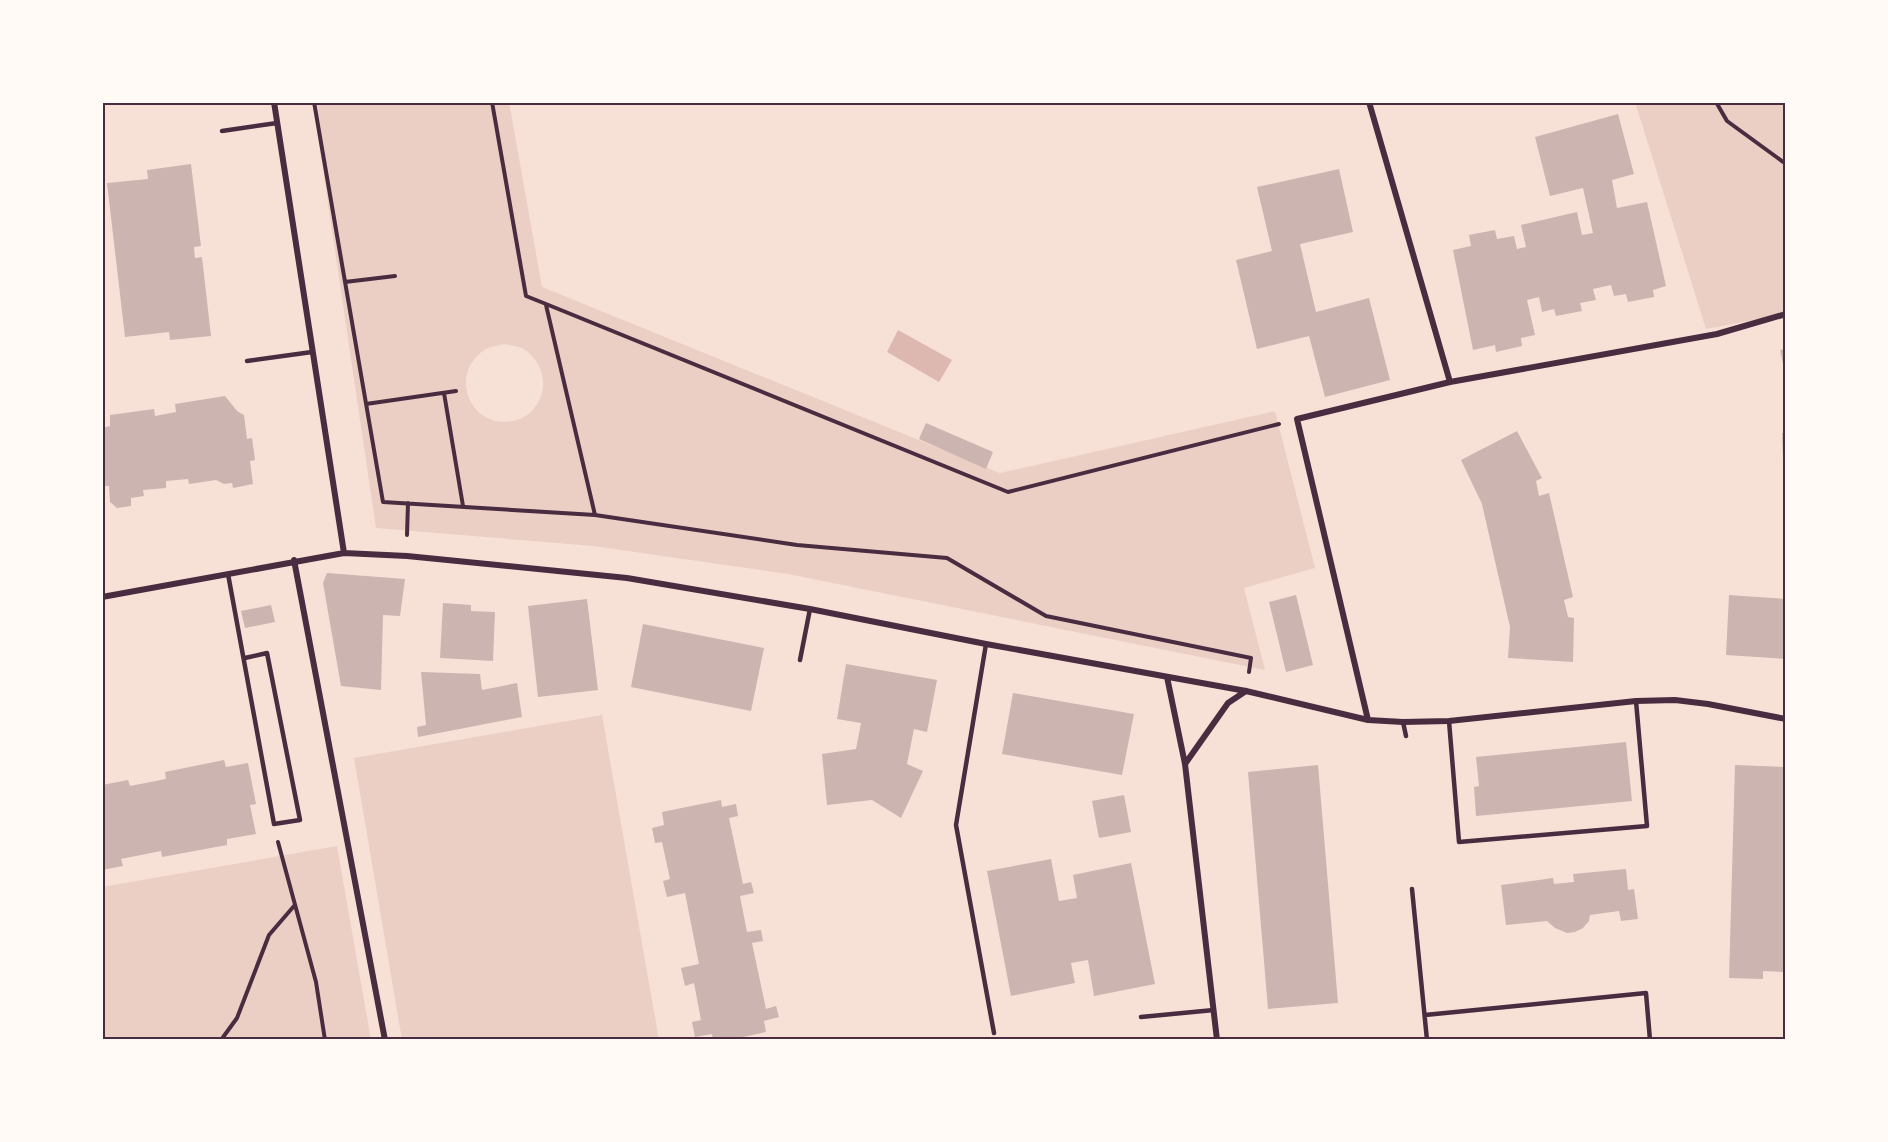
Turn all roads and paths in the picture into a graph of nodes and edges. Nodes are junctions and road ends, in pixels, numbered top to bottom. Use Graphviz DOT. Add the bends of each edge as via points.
graph roads {
  1 [pos="274,102"];
  2 [pos="314,102"];
  3 [pos="492,102"];
  4 [pos="1369,102"];
  5 [pos="1716,102"];
  6 [pos="278,123"];
  7 [pos="222,131"];
  8 [pos="1786,164"];
  9 [pos="395,276"];
  10 [pos="345,282"];
  11 [pos="546,304"];
  12 [pos="1786,314"];
  13 [pos="312,352"];
  14 [pos="247,361"];
  15 [pos="1450,382"];
  16 [pos="456,391"];
  17 [pos="444,393"];
  18 [pos="366,404"];
  19 [pos="1297,419"];
  20 [pos="408,503"];
  21 [pos="463,506"];
  22 [pos="595,515"];
  23 [pos="344,553"];
  24 [pos="407,556"];
  25 [pos="294,560"];
  26 [pos="228,574"];
  27 [pos="102,597"];
  28 [pos="810,609"];
  29 [pos="986,644"];
  30 [pos="244,658"];
  31 [pos="800,660"];
  32 [pos="1167,678"];
  33 [pos="1246,691"];
  34 [pos="1636,701"];
  35 [pos="1786,719"];
  36 [pos="1368,720"];
  37 [pos="1449,721"];
  38 [pos="1403,722"];
  39 [pos="1406,735"];
  40 [pos="1185,764"];
  41 [pos="274,824"];
  42 [pos="1412,889"];
  43 [pos="295,906"];
  44 [pos="1214,1010"];
  45 [pos="1425,1015"];
  46 [pos="1141,1017"];
  47 [pos="994,1033"];
  48 [pos="221,1040"];
  49 [pos="325,1040"];
  50 [pos="385,1040"];
  51 [pos="1216,1040"];
  52 [pos="1428,1040"];
  53 [pos="1650,1040"];
  1 -- 6 [label="street"];
  2 -- 10 [label="path"];
  3 -- 11 [label="path" via="526,296"];
  4 -- 15 [label="street"];
  5 -- 8 [label="path" via="1727,121"];
  6 -- 7 [label="lane"];
  6 -- 13 [label="street"];
  9 -- 10 [label="path"];
  10 -- 18 [label="path"];
  11 -- 19 [label="path" via="1008,492"];
  11 -- 22 [label="path"];
  12 -- 15 [label="street" via="1717,334"];
  13 -- 14 [label="lane"];
  13 -- 23 [label="street"];
  15 -- 19 [label="street"];
  16 -- 17 [label="path"];
  17 -- 18 [label="path"];
  17 -- 21 [label="path"];
  18 -- 20 [label="path" via="383,501"];
  19 -- 36 [label="street"];
  20 -- 21 [label="path"];
  20 -- 24 [label="path"];
  21 -- 22 [label="path"];
  22 -- 33 [label="path" via="797,545 947,558 1046,616 1251,658"];
  23 -- 24 [label="street"];
  23 -- 25 [label="street"];
  24 -- 28 [label="street" via="627,578"];
  25 -- 26 [label="street"];
  25 -- 50 [label="street"];
  26 -- 27 [label="street"];
  26 -- 30 [label="lane"];
  28 -- 29 [label="street"];
  28 -- 31 [label="lane"];
  29 -- 32 [label="street"];
  29 -- 47 [label="lane" via="956,825"];
  30 -- 41 [label="lane"];
  30 -- 41 [label="lane" via="267,653 300,820"];
  32 -- 33 [label="street"];
  32 -- 40 [label="street"];
  33 -- 36 [label="street"];
  33 -- 40 [label="street" via="1228,703"];
  34 -- 35 [label="street" via="1675,700"];
  34 -- 37 [label="street"];
  34 -- 37 [label="lane" via="1647,826 1459,842"];
  36 -- 38 [label="street"];
  37 -- 38 [label="street"];
  38 -- 39 [label="lane"];
  40 -- 44 [label="street"];
  41 -- 43 [label="path"];
  42 -- 45 [label="lane"];
  43 -- 48 [label="path" via="268,935 237,1018"];
  43 -- 49 [label="path" via="316,982"];
  44 -- 46 [label="lane"];
  44 -- 51 [label="street"];
  45 -- 52 [label="lane"];
  45 -- 53 [label="lane" via="1646,993"];
}
